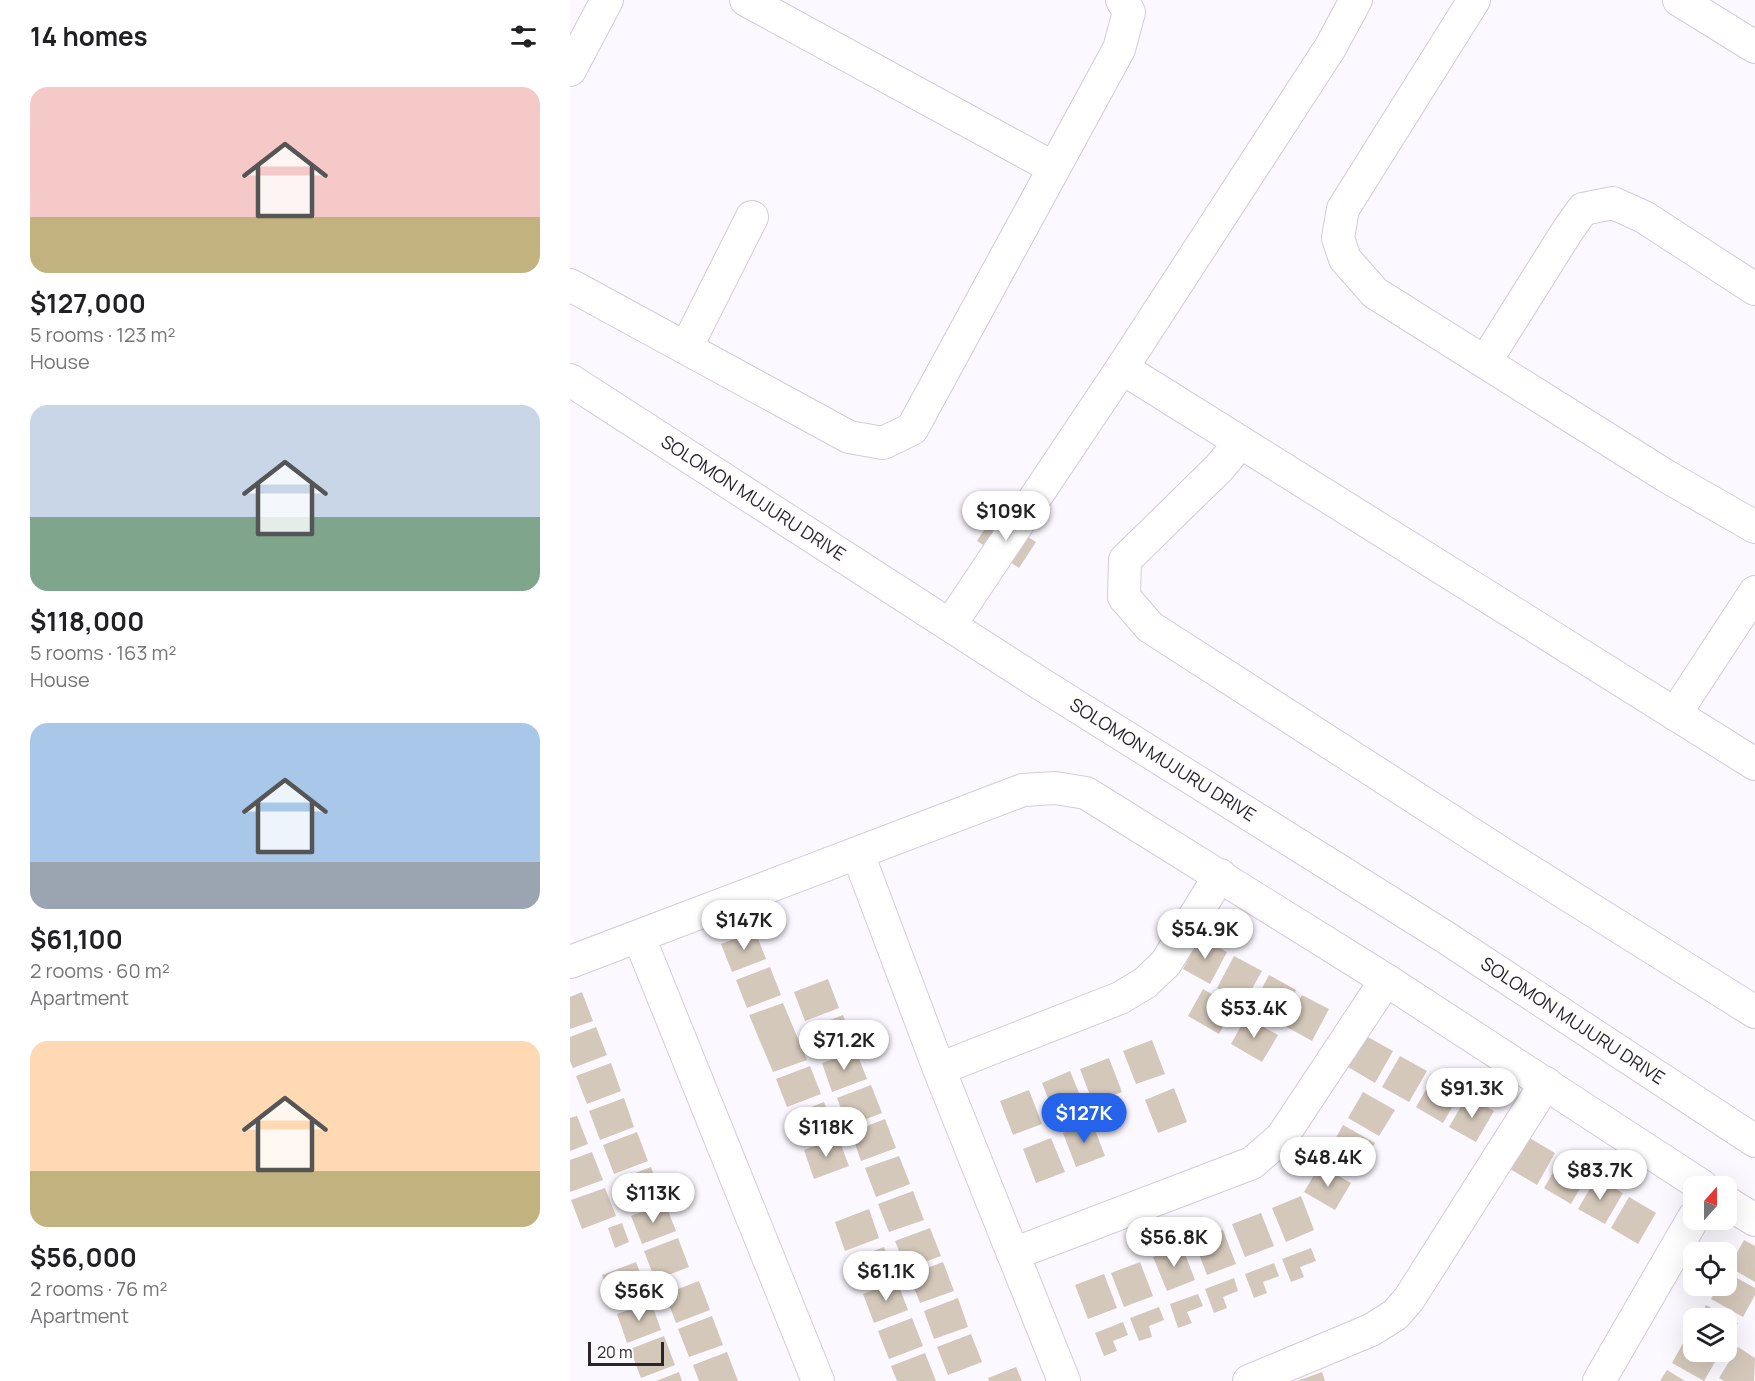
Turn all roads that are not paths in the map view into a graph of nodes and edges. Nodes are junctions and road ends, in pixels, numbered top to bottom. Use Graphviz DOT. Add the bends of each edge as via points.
graph roads {
  1 [pos="607,0"];
  2 [pos="746,0"];
  3 [pos="1122,0"];
  4 [pos="1356,0"];
  5 [pos="1474,0"];
  6 [pos="1679,0"];
  7 [pos="1755,47"];
  8 [pos="570,69"];
  9 [pos="1054,168"];
  10 [pos="752,217"];
  11 [pos="570,285"];
  12 [pos="1755,289"];
  13 [pos="686,348"];
  14 [pos="1485,362"];
  15 [pos="1122,368"];
  16 [pos="570,380"];
  17 [pos="1240,443"];
  18 [pos="1755,526"];
  19 [pos="1755,592"];
  20 [pos="950,625"];
  21 [pos="1675,714"];
  22 [pos="1755,764"];
  23 [pos="858,854"];
  24 [pos="1220,875"];
  25 [pos="639,938"];
  26 [pos="570,962"];
  27 [pos="1386,980"];
  28 [pos="1755,1012"];
  29 [pos="939,1069"];
  30 [pos="1546,1083"];
  31 [pos="1755,1140"];
  32 [pos="1687,1176"];
  33 [pos="1737,1209"];
  34 [pos="1755,1220"];
  35 [pos="1686,1230"];
  36 [pos="1013,1254"];
  37 [pos="818,1381"];
  38 [pos="1064,1381"];
  39 [pos="1249,1381"];
  40 [pos="1599,1381"];
  1 -- 8 [label="street"];
  2 -- 9 [label="street"];
  3 -- 9 [label="street" via="1129,12 1119,49"];
  4 -- 15 [label="street" via="1330,48"];
  5 -- 14 [label="street" via="1343,209 1338,238 1345,259 1375,293"];
  6 -- 7 [label="street"];
  9 -- 13 [label="street" via="912,429 883,443 849,437"];
  10 -- 13 [label="street"];
  11 -- 13 [label="street"];
  12 -- 14 [label="street" via="1644,217 1613,203 1584,209"];
  14 -- 18 [label="street" via="1666,476"];
  15 -- 17 [label="street"];
  15 -- 20 [label="street"];
  16 -- 20 [label="street, SOLOMON MUJURU DRIVE"];
  17 -- 21 [label="street"];
  17 -- 28 [label="street" via="1125,560 1124,597 1150,627"];
  19 -- 21 [label="street"];
  20 -- 31 [label="street, SOLOMON MUJURU DRIVE" via="1435,931"];
  21 -- 22 [label="street"];
  23 -- 24 [label="street" via="1023,790 1055,788 1086,793"];
  23 -- 25 [label="street"];
  23 -- 29 [label="street"];
  24 -- 27 [label="street"];
  24 -- 29 [label="street" via="1166,963 1145,983 1120,998"];
  25 -- 26 [label="street"];
  25 -- 37 [label="street"];
  27 -- 30 [label="street"];
  27 -- 36 [label="street" via="1282,1137 1252,1163"];
  29 -- 36 [label="street"];
  30 -- 32 [label="street"];
  30 -- 39 [label="street" via="1409,1299 1395,1315 1371,1330"];
  33 -- 34 [label="street"];
  35 -- 40 [label="street"];
  36 -- 38 [label="street"];
}
